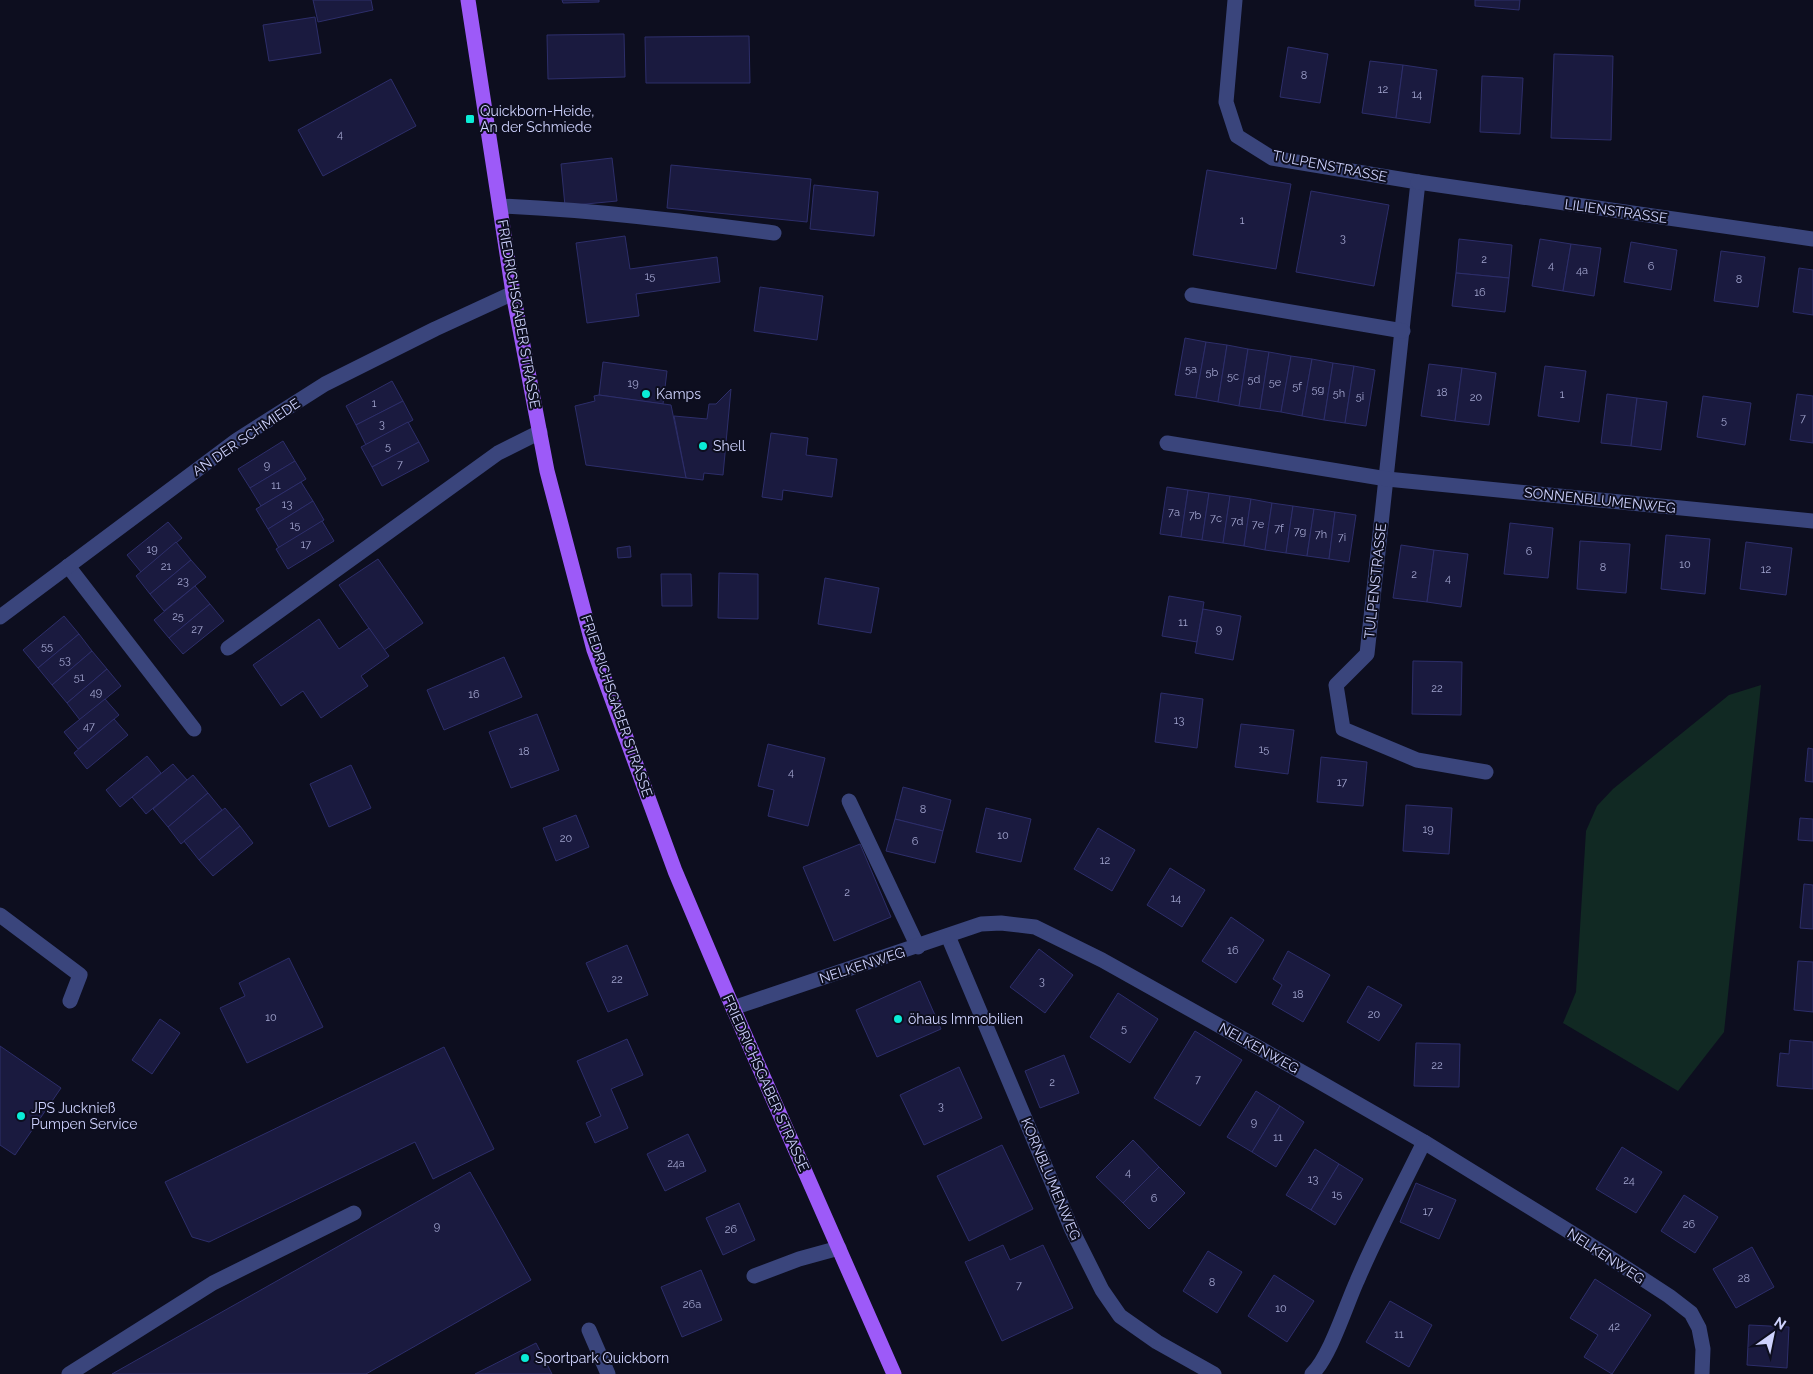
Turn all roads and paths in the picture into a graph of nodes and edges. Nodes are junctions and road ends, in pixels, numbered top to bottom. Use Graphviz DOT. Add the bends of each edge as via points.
graph roads {
  1 [pos="468,0"];
  2 [pos="1235,0"];
  3 [pos="1418,182"];
  4 [pos="500,206"];
  5 [pos="774,233"];
  6 [pos="1813,239"];
  7 [pos="513,293"];
  8 [pos="1192,295"];
  9 [pos="1403,331"];
  10 [pos="540,432"];
  11 [pos="1167,443"];
  12 [pos="1387,478"];
  13 [pos="1813,521"];
  14 [pos="68,566"];
  15 [pos="0,617"];
  16 [pos="228,648"];
  17 [pos="194,729"];
  18 [pos="1486,772"];
  19 [pos="849,801"];
  20 [pos="0,915"];
  21 [pos="948,936"];
  22 [pos="918,947"];
  23 [pos="70,1001"];
  24 [pos="733,1008"];
  25 [pos="1424,1142"];
  26 [pos="354,1213"];
  27 [pos="839,1248"];
  28 [pos="754,1276"];
  29 [pos="589,1330"];
  30 [pos="69,1374"];
  31 [pos="608,1374"];
  32 [pos="894,1374"];
  33 [pos="1214,1374"];
  34 [pos="1312,1374"];
  35 [pos="1702,1374"];
  1 -- 4 [label="main road, FRIEDRICHSGABER STRASSE"];
  2 -- 3 [label="street, TULPENSTRASSE" via="1226,102 1237,136 1272,158"];
  3 -- 6 [label="street, LILIENSTRASSE"];
  3 -- 9 [label="street, TULPENSTRASSE"];
  4 -- 5 [label="street" via="634,216"];
  4 -- 7 [label="main road, FRIEDRICHSGABER STRASSE"];
  7 -- 10 [label="main road, FRIEDRICHSGABER STRASSE"];
  7 -- 14 [label="street, AN DER SCHMIEDE" via="326,384 237,440"];
  8 -- 9 [label="street"];
  9 -- 12 [label="street, TULPENSTRASSE"];
  10 -- 16 [label="street" via="498,453"];
  10 -- 24 [label="main road, FRIEDRICHSGABER STRASSE" via="547,471 594,650 675,871"];
  11 -- 12 [label="street"];
  12 -- 13 [label="street, SONNENBLUMENWEG"];
  12 -- 18 [label="street, TULPENSTRASSE" via="1367,654 1336,685 1343,729 1417,760"];
  14 -- 15 [label="street, AN DER SCHMIEDE"];
  14 -- 17 [label="street"];
  19 -- 22 [label="street"];
  20 -- 23 [label="street" via="80,976"];
  21 -- 22 [label="street, NELKENWEG"];
  21 -- 25 [label="street, NELKENWEG" via="981,924 1001,922 1035,927 1102,960"];
  21 -- 33 [label="street, KORNBLUMENWEG" via="1072,1230 1102,1290 1120,1316 1157,1342"];
  22 -- 24 [label="street, NELKENWEG"];
  24 -- 27 [label="main road, FRIEDRICHSGABER STRASSE"];
  25 -- 34 [label="street" via="1324,1356"];
  25 -- 35 [label="street, NELKENWEG" via="1591,1245 1692,1313 1703,1349"];
  26 -- 30 [label="street" via="213,1283"];
  27 -- 28 [label="street"];
  27 -- 32 [label="main road, FRIEDRICHSGABER STRASSE"];
  29 -- 31 [label="street"];
}
